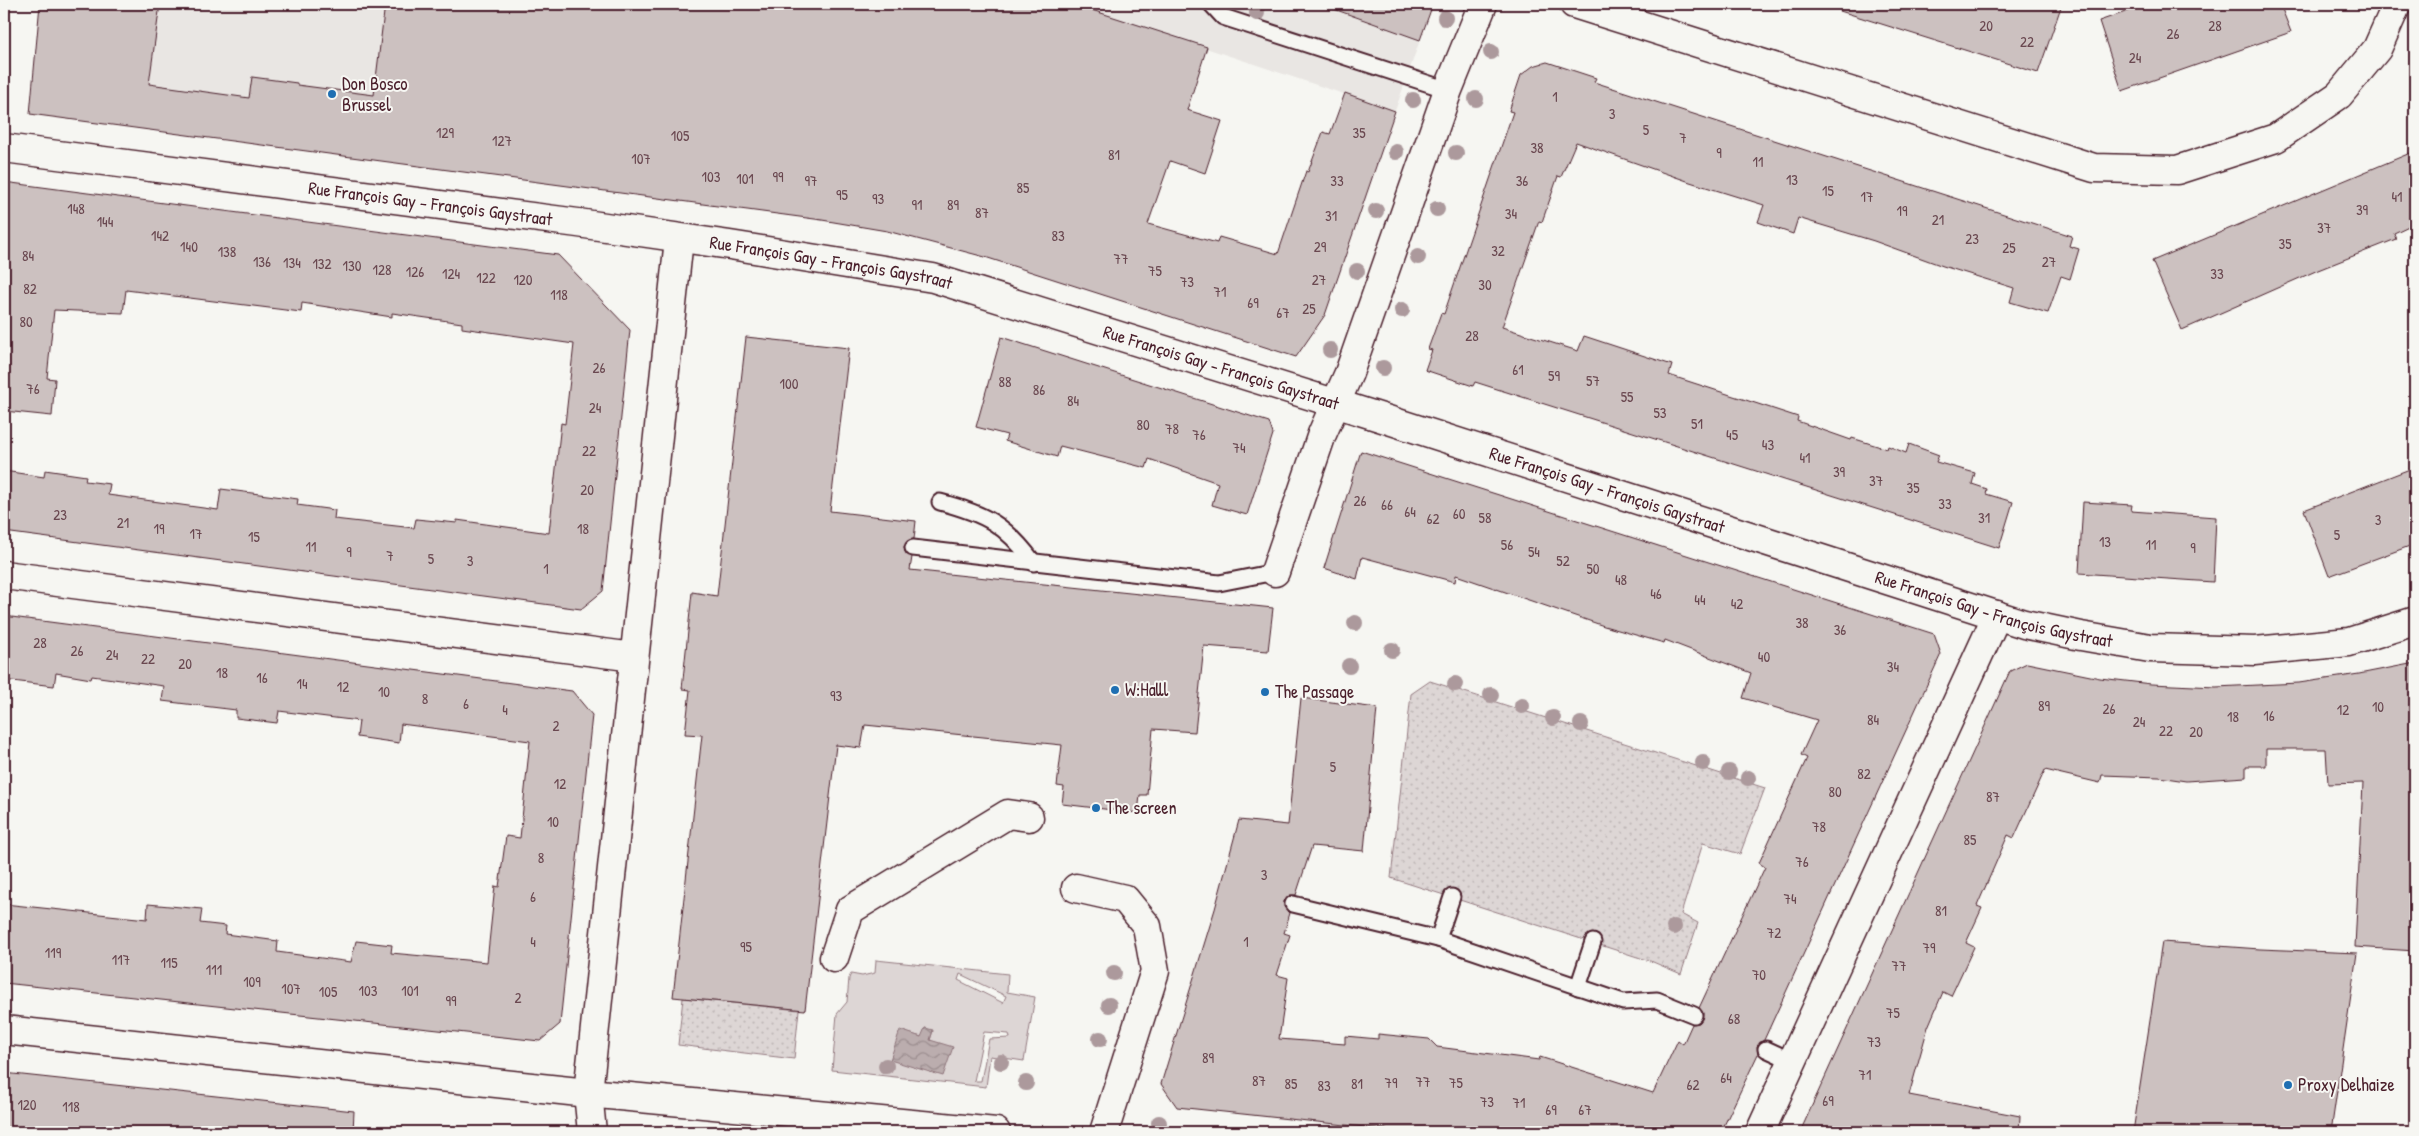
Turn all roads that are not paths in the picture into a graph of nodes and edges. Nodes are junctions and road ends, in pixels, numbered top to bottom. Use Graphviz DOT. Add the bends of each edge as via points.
graph roads {
  1 [pos="1211,4"];
  2 [pos="1483,4"];
  3 [pos="1574,4"];
  4 [pos="2397,4"];
  5 [pos="1448,90"];
  6 [pos="4,148"];
  7 [pos="679,239"];
  8 [pos="1334,404"];
  9 [pos="940,502"];
  10 [pos="913,548"];
  11 [pos="1034,563"];
  12 [pos="1275,572"];
  13 [pos="4,576"];
  14 [pos="1998,615"];
  15 [pos="2415,621"];
  16 [pos="634,657"];
  17 [pos="1029,817"];
  18 [pos="1076,888"];
  19 [pos="1452,897"];
  20 [pos="1293,904"];
  21 [pos="1438,939"];
  22 [pos="1593,942"];
  23 [pos="834,958"];
  24 [pos="1578,987"];
  25 [pos="1694,1015"];
  26 [pos="4,1030"];
  27 [pos="1766,1049"];
  28 [pos="1792,1061"];
  29 [pos="588,1093"];
  30 [pos="592,1132"];
  31 [pos="996,1132"];
  32 [pos="1104,1132"];
  33 [pos="1760,1132"];
  1 -- 5 [label="lane" via="1223,17"];
  2 -- 5 [label="street"];
  3 -- 4 [label="street" via="2094,168 2177,170 2276,138 2339,95 2377,49"];
  5 -- 8 [label="street" via="1349,373"];
  6 -- 7 [label="street, Rue François Gay - François Gaystraat"];
  7 -- 8 [label="street, Rue François Gay - François Gaystraat" via="933,278"];
  7 -- 16 [label="street"];
  8 -- 12 [label="street"];
  8 -- 14 [label="street, Rue François Gay - François Gaystraat"];
  9 -- 11 [label="lane" via="993,521 1016,539"];
  10 -- 11 [label="lane"];
  11 -- 12 [label="lane" via="1219,583"];
  13 -- 16 [label="street"];
  14 -- 15 [label="street, Rue François Gay - François Gaystraat" via="2024,624 2150,648 2255,651 2349,642"];
  14 -- 28 [label="street"];
  16 -- 29 [label="street"];
  17 -- 23 [label="street" via="1008,814 850,910"];
  18 -- 32 [label="street" via="1125,899 1147,926 1154,971"];
  19 -- 21 [label="lane"];
  20 -- 21 [label="lane"];
  21 -- 24 [label="lane"];
  22 -- 24 [label="lane"];
  24 -- 25 [label="lane" via="1623,1002 1656,1000"];
  26 -- 29 [label="street"];
  27 -- 28 [label="lane"];
  28 -- 33 [label="street"];
  29 -- 30 [label="street"];
  29 -- 31 [label="street"];
}
